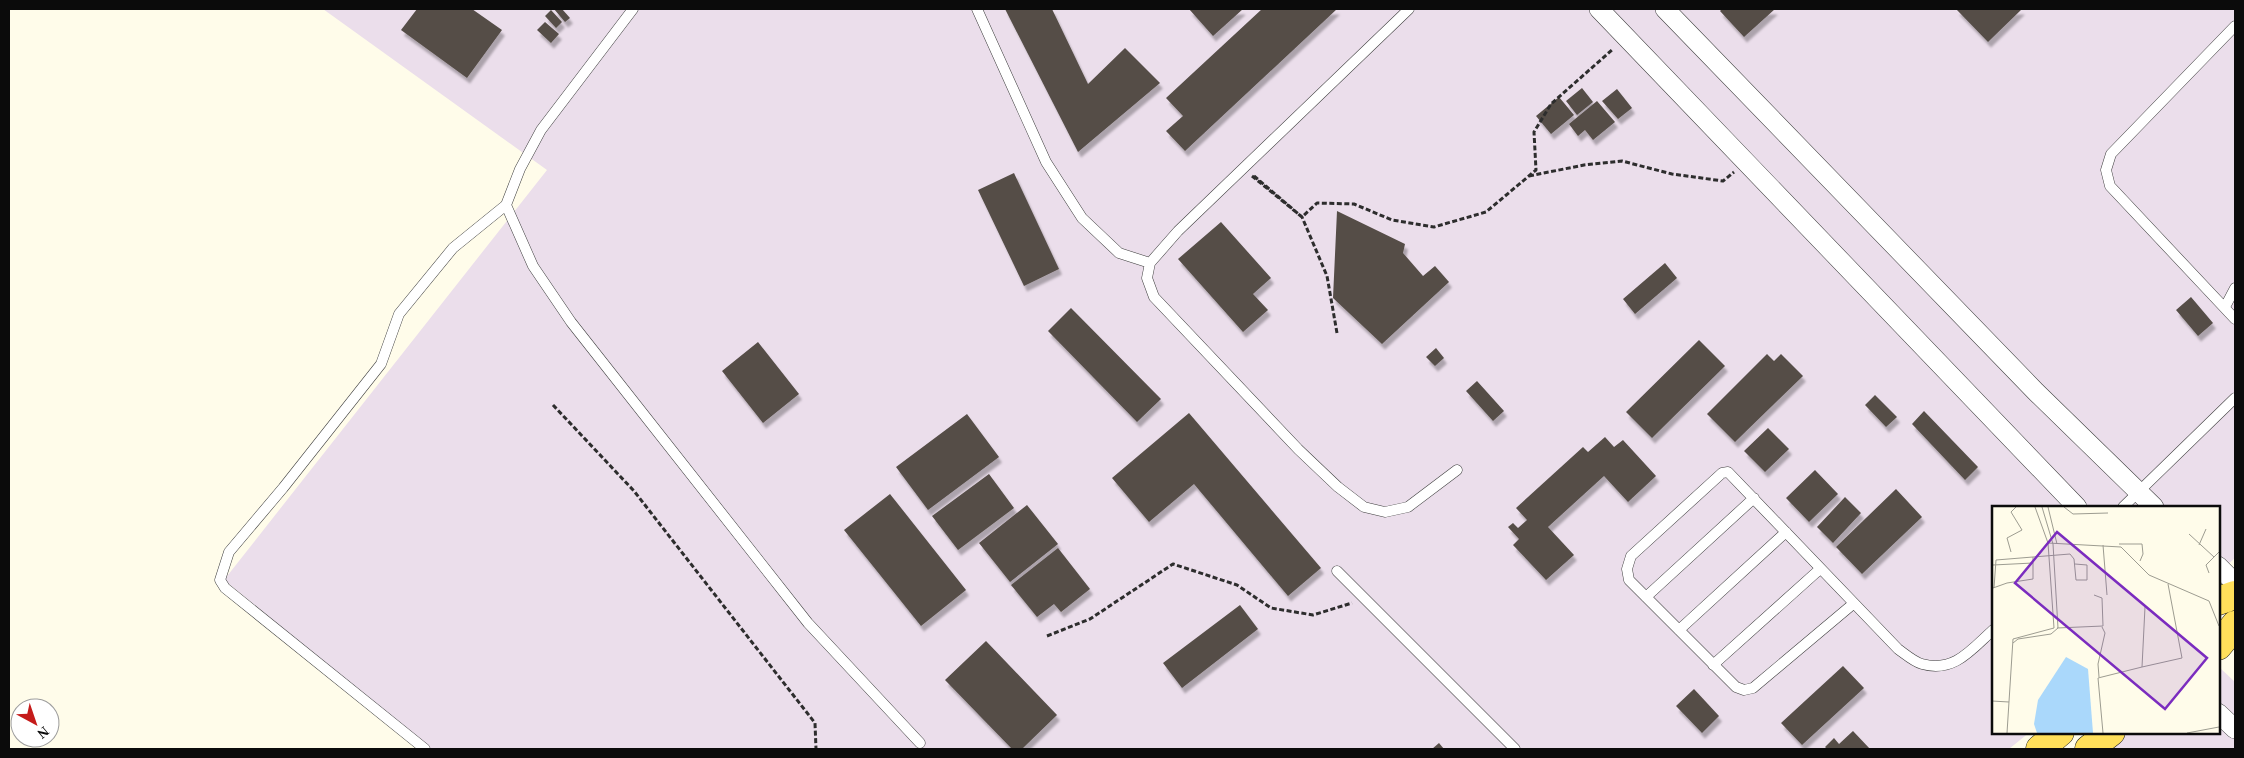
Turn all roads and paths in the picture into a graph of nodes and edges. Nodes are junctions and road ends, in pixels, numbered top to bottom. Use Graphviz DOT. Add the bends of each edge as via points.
graph roads {
  1 [pos="633,9"];
  2 [pos="977,9"];
  3 [pos="1409,9"];
  4 [pos="1599,9"];
  5 [pos="1665,9"];
  6 [pos="2235,26"];
  7 [pos="1627,37"];
  8 [pos="1746,161"];
  9 [pos="1244,168"];
  10 [pos="1528,176"];
  11 [pos="506,205"];
  12 [pos="1302,217"];
  13 [pos="1150,263"];
  14 [pos="2235,288"];
  15 [pos="2225,307"];
  16 [pos="2235,319"];
  17 [pos="1336,333"];
  18 [pos="2235,398"];
  19 [pos="553,405"];
  20 [pos="1457,470"];
  21 [pos="2138,492"];
  22 [pos="1754,498"];
  23 [pos="2076,506"];
  24 [pos="2125,506"];
  25 [pos="2153,506"];
  26 [pos="1786,532"];
  27 [pos="2219,567"];
  28 [pos="1820,568"];
  29 [pos="1336,571"];
  30 [pos="2235,583"];
  31 [pos="2235,596"];
  32 [pos="1646,597"];
  33 [pos="1365,600"];
  34 [pos="2219,602"];
  35 [pos="1853,604"];
  36 [pos="1678,630"];
  37 [pos="1992,631"];
  38 [pos="1047,636"];
  39 [pos="1713,664"];
  40 [pos="2219,715"];
  41 [pos="2235,729"];
  42 [pos="2059,733"];
  43 [pos="2110,733"];
  44 [pos="920,743"];
  45 [pos="425,749"];
  46 [pos="816,749"];
  47 [pos="1515,749"];
  48 [pos="2040,749"];
  49 [pos="2089,749"];
  1 -- 11 [label="lane" via="541,130 520,169"];
  2 -- 13 [label="lane" via="1046,162 1082,218 1119,253"];
  3 -- 9 [label="lane"];
  4 -- 7 [label="street"];
  5 -- 21 [label="street" via="2036,392"];
  6 -- 15 [label="lane" via="2111,154 2106,170 2110,186"];
  7 -- 8 [label="street"];
  7 -- 10 [label="path" via="1551,104 1534,132 1536,170"];
  8 -- 10 [label="path" via="1723,181 1672,174 1622,162 1584,165"];
  8 -- 23 [label="street"];
  9 -- 12 [label="path"];
  9 -- 13 [label="lane" via="1178,231"];
  10 -- 12 [label="path" via="1486,212 1434,227 1392,220 1354,204 1316,203"];
  11 -- 44 [label="lane" via="533,266 571,322 808,623"];
  11 -- 45 [label="lane" via="453,248 399,314 381,364 229,552 221,573 220,580 225,588"];
  12 -- 17 [label="path" via="1328,276"];
  13 -- 20 [label="lane" via="1147,278 1154,297 1298,449 1364,507 1385,512 1408,507"];
  14 -- 15 [label="lane"];
  15 -- 16 [label="lane"];
  18 -- 21 [label="lane"];
  19 -- 46 [label="path" via="634,491 815,723"];
  21 -- 24 [label="lane"];
  21 -- 25 [label="street"];
  22 -- 26 [label="lane"];
  22 -- 32 [label="lane"];
  22 -- 32 [label="lane" via="1731,473 1722,473 1631,556 1627,562 1627,576"];
  26 -- 28 [label="lane"];
  26 -- 36 [label="lane"];
  27 -- 30 [label="street"];
  28 -- 35 [label="lane"];
  28 -- 39 [label="lane"];
  29 -- 33 [label="lane"];
  31 -- 34 [label="main road"];
  32 -- 36 [label="lane"];
  33 -- 38 [label="path" via="1313,615 1271,608 1237,585 1173,564 1090,620"];
  33 -- 47 [label="lane"];
  35 -- 37 [label="lane" via="1898,649 1921,664 1944,667 1964,657"];
  35 -- 39 [label="lane" via="1748,690 1736,686"];
  36 -- 39 [label="lane"];
  40 -- 41 [label="street"];
  42 -- 48 [label="main road"];
  43 -- 49 [label="main road"];
}
